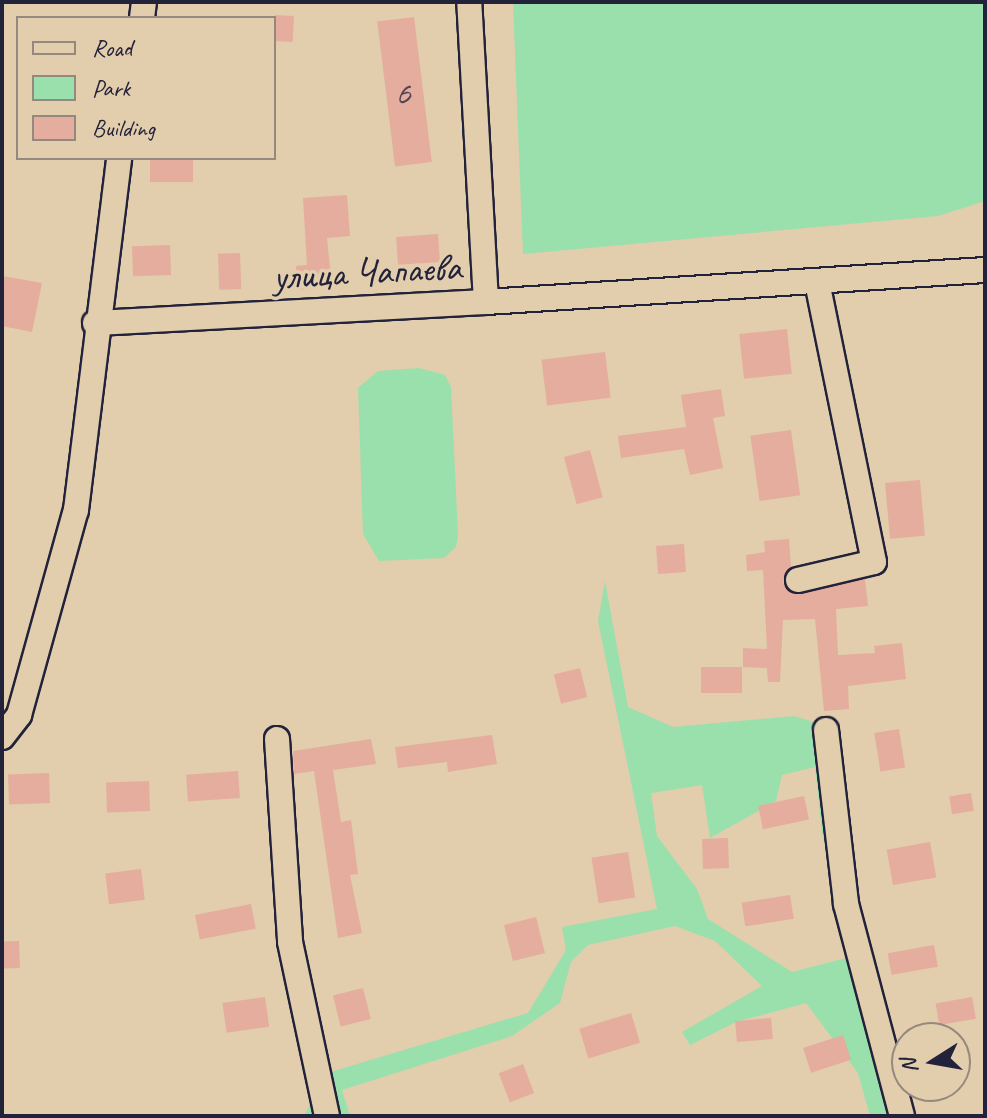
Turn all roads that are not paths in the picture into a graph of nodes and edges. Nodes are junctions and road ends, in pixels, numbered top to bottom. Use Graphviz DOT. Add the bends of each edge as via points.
graph roads {
  1 [pos="469,2"];
  2 [pos="119,160"];
  3 [pos="985,270"];
  4 [pos="817,282"];
  5 [pos="486,302"];
  6 [pos="95,323"];
  7 [pos="798,580"];
  8 [pos="826,730"];
  9 [pos="2,737"];
  10 [pos="277,739"];
  11 [pos="327,1116"];
  12 [pos="902,1116"];
  1 -- 5 [label="street, улица Чапаева"];
  2 -- 6 [label="street"];
  3 -- 4 [label="street"];
  4 -- 5 [label="street"];
  4 -- 7 [label="street" via="874,562"];
  5 -- 6 [label="street, улица Чапаева"];
  6 -- 9 [label="street" via="76,510 19,715"];
  8 -- 12 [label="street" via="846,904"];
  10 -- 11 [label="street" via="290,942"];
}
